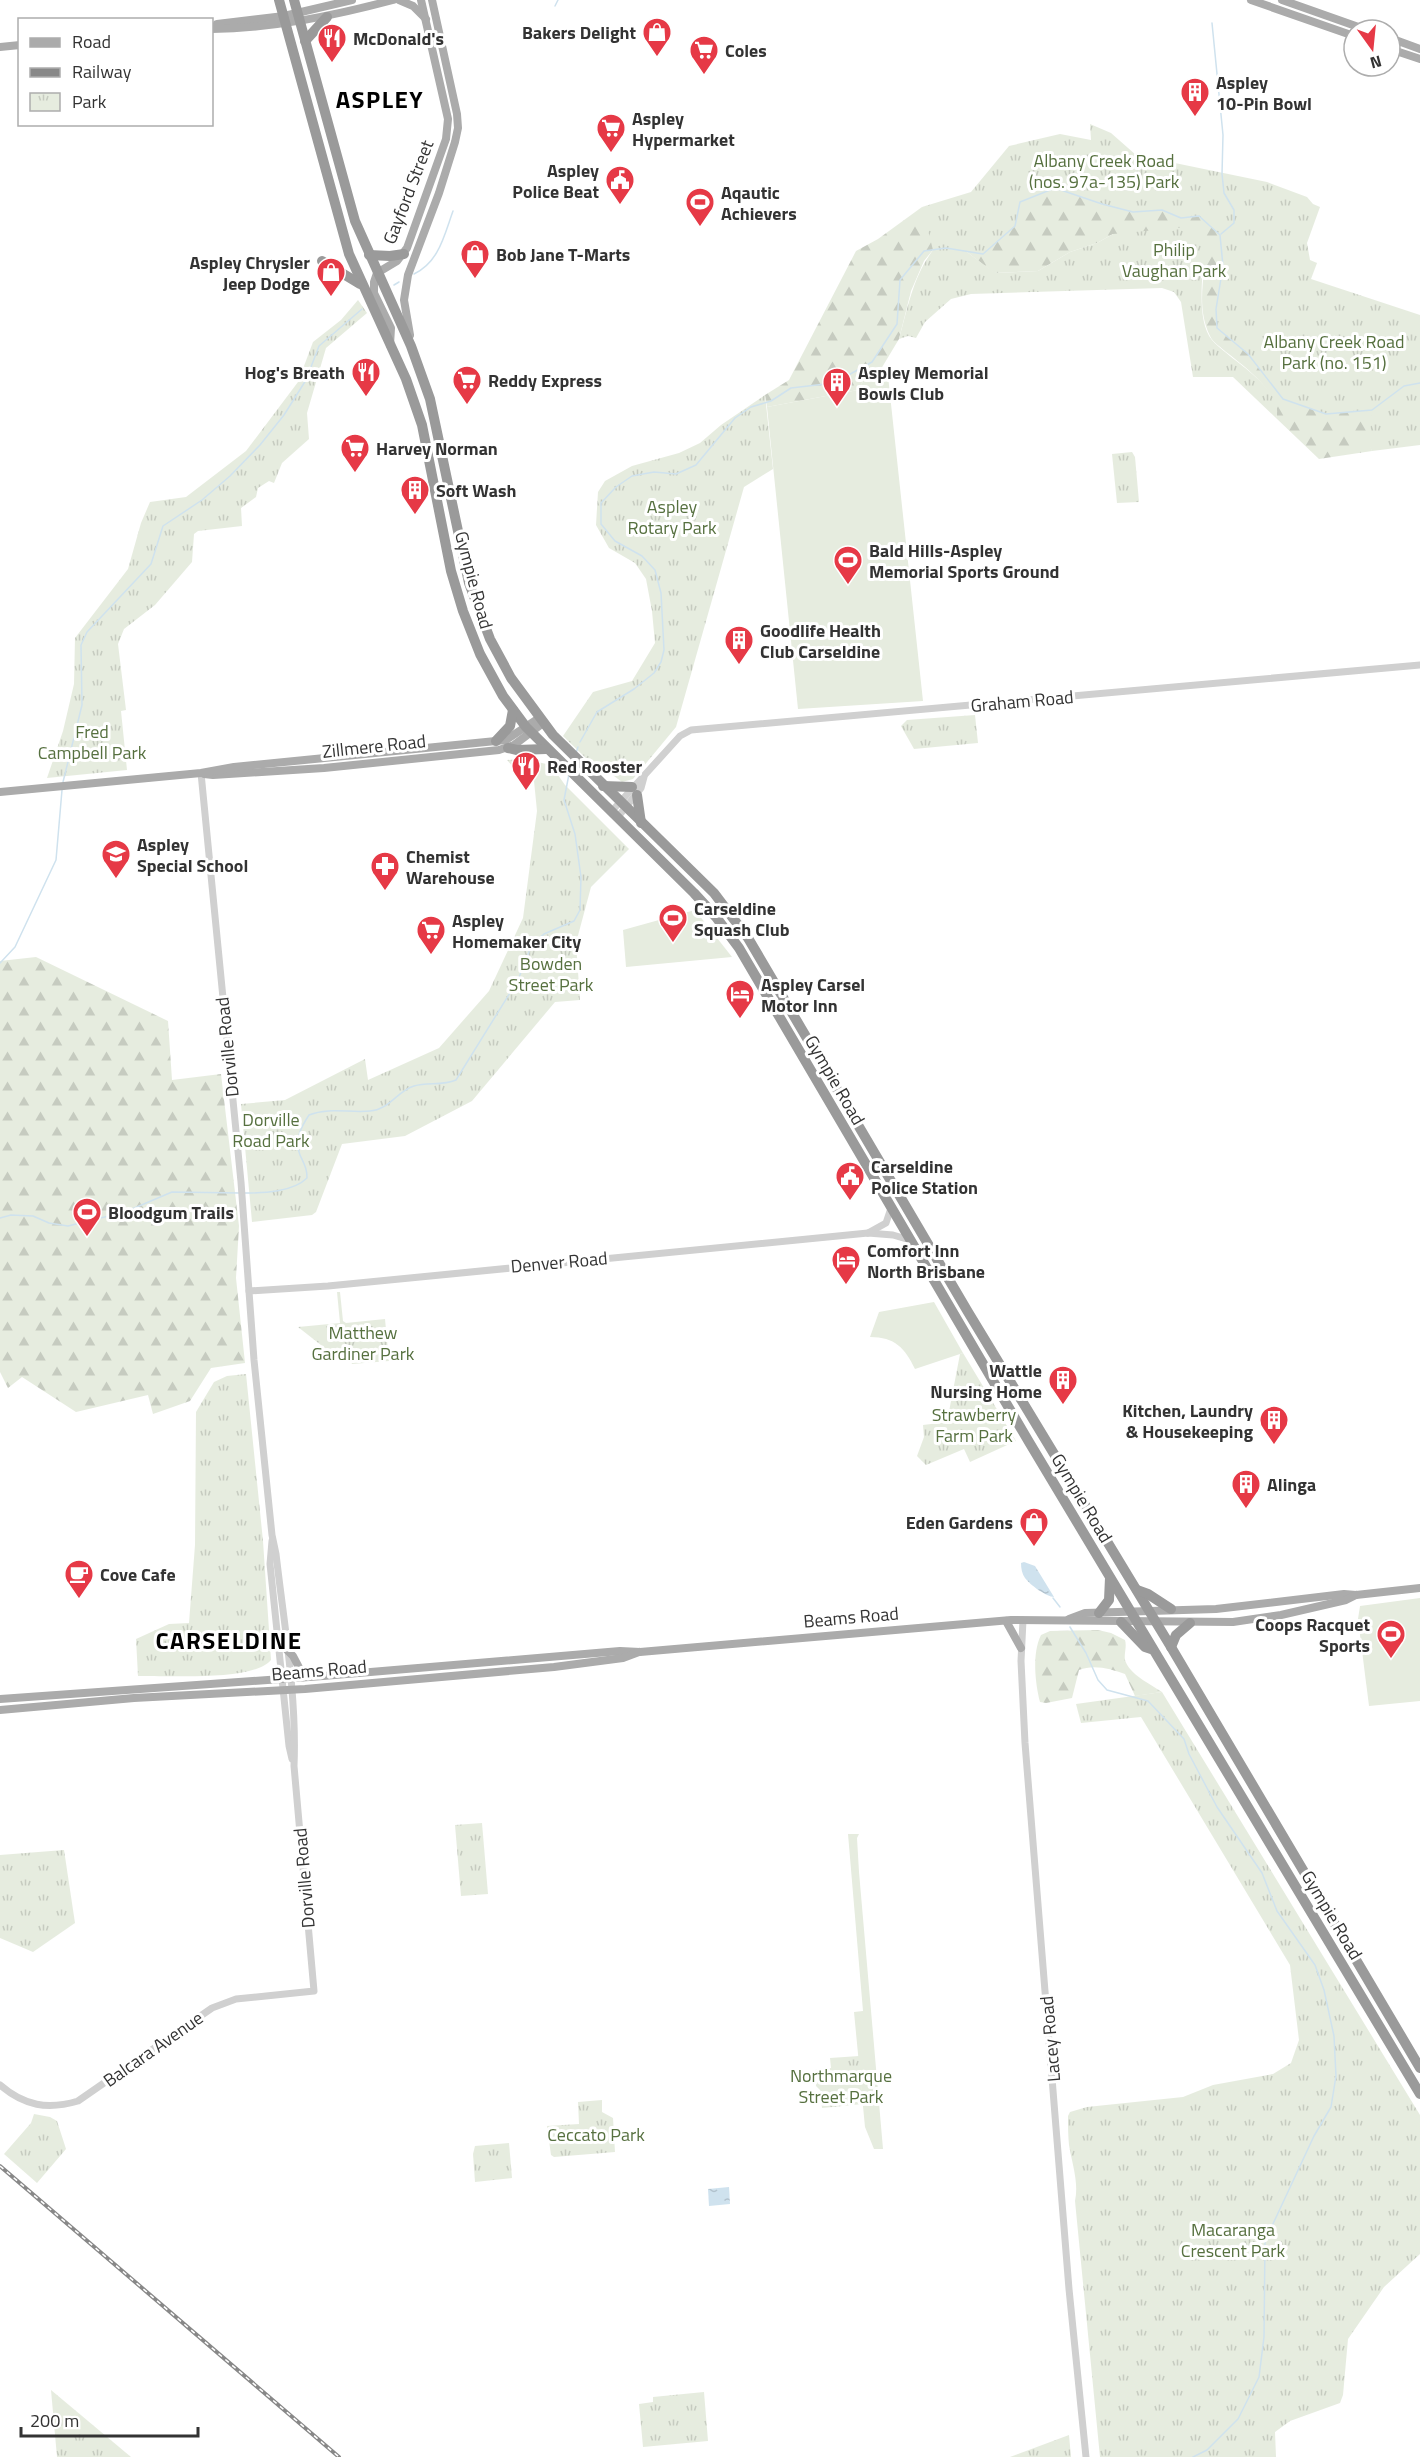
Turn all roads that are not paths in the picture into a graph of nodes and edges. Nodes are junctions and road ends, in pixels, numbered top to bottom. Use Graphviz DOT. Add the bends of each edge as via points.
graph roads {
  1 [pos="279,0"];
  2 [pos="294,0"];
  3 [pos="352,0"];
  4 [pos="393,0"];
  5 [pos="399,0"];
  6 [pos="421,0"];
  7 [pos="432,0"];
  8 [pos="439,0"];
  9 [pos="1251,0"];
  10 [pos="1282,0"];
  11 [pos="434,10"];
  12 [pos="327,17"];
  13 [pos="298,18"];
  14 [pos="426,19"];
  15 [pos="285,20"];
  16 [pos="1342,21"];
  17 [pos="213,24"];
  18 [pos="213,30"];
  19 [pos="1342,32"];
  20 [pos="305,41"];
  21 [pos="1402,42"];
  22 [pos="18,45"];
  23 [pos="0,47"];
  24 [pos="1420,49"];
  25 [pos="1402,53"];
  26 [pos="1420,60"];
  27 [pos="404,254"];
  28 [pos="369,255"];
  29 [pos="322,261"];
  30 [pos="378,273"];
  31 [pos="361,284"];
  32 [pos="390,346"];
  33 [pos="411,346"];
  34 [pos="1420,665"];
  35 [pos="513,710"];
  36 [pos="541,721"];
  37 [pos="528,730"];
  38 [pos="496,741"];
  39 [pos="508,748"];
  40 [pos="550,753"];
  41 [pos="201,773"];
  42 [pos="603,786"];
  43 [pos="634,791"];
  44 [pos="0,792"];
  45 [pos="623,805"];
  46 [pos="614,815"];
  47 [pos="641,823"];
  48 [pos="873,1150"];
  49 [pos="861,1156"];
  50 [pos="891,1207"];
  51 [pos="868,1233"];
  52 [pos="910,1240"];
  53 [pos="249,1291"];
  54 [pos="272,1535"];
  55 [pos="1110,1578"];
  56 [pos="1420,1588"];
  57 [pos="1137,1590"];
  58 [pos="1356,1595"];
  59 [pos="1265,1604"];
  60 [pos="1171,1609"];
  61 [pos="1131,1611"];
  62 [pos="1148,1611"];
  63 [pos="1099,1613"];
  64 [pos="1267,1618"];
  65 [pos="1023,1620"];
  66 [pos="1065,1620"];
  67 [pos="1006,1621"];
  68 [pos="1121,1622"];
  69 [pos="1137,1622"];
  70 [pos="1156,1622"];
  71 [pos="1190,1623"];
  72 [pos="1171,1647"];
  73 [pos="1021,1648"];
  74 [pos="286,1649"];
  75 [pos="1154,1650"];
  76 [pos="640,1652"];
  77 [pos="304,1677"];
  78 [pos="286,1678"];
  79 [pos="287,1690"];
  80 [pos="0,1699"];
  81 [pos="0,1710"];
  82 [pos="314,1991"];
  83 [pos="1420,2068"];
  84 [pos="0,2085"];
  85 [pos="1420,2094"];
  86 [pos="1086,2457"];
  1 -- 15 [label="highway, Gympie Road"];
  2 -- 13 [label="highway, Gympie Road"];
  3 -- 13 [label="main road"];
  4 -- 12 [label="main road"];
  5 -- 14 [label="main road" via="413,6"];
  6 -- 14 [label="main road, Gayford Street"];
  7 -- 11 [label="main road, Gayford Street"];
  8 -- 11 [label="main road"];
  9 -- 19 [label="main road"];
  10 -- 16 [label="main road"];
  11 -- 33 [label="main road, Gayford Street" via="458,128 408,275 405,303"];
  12 -- 13 [label="main road"];
  12 -- 20 [label="highway"];
  13 -- 15 [label="main road"];
  13 -- 20 [label="highway, Gympie Road"];
  14 -- 27 [label="main road, Gayford Street" via="448,130"];
  15 -- 17 [label="main road"];
  15 -- 18 [label="main road"];
  15 -- 31 [label="highway, Gympie Road" via="345,240"];
  20 -- 28 [label="highway, Gympie Road" via="351,207"];
  21 -- 24 [label="main road"];
  22 -- 23 [label="main road"];
  25 -- 26 [label="main road"];
  27 -- 28 [label="highway"];
  27 -- 30 [label="main road, Gayford Street"];
  28 -- 30 [label="highway, Gympie Road"];
  29 -- 31 [label="highway"];
  30 -- 32 [label="main road" via="373,287 391,328"];
  30 -- 33 [label="highway, Gympie Road"];
  31 -- 32 [label="highway, Gympie Road"];
  32 -- 35 [label="highway, Gympie Road" via="426,437 451,572 463,611 480,654"];
  33 -- 36 [label="highway, Gympie Road" via="437,424 473,596 494,648"];
  34 -- 43 [label="street, Graham Road" via="691,730 680,736"];
  35 -- 37 [label="highway, Gympie Road"];
  35 -- 38 [label="highway" via="511,724"];
  36 -- 37 [label="main road, Zillmere Road"];
  36 -- 42 [label="highway, Gympie Road"];
  37 -- 38 [label="main road, Zillmere Road"];
  37 -- 39 [label="main road, Zillmere Road"];
  37 -- 40 [label="highway, Gympie Road"];
  38 -- 41 [label="main road, Zillmere Road"];
  39 -- 40 [label="highway"];
  39 -- 41 [label="main road, Zillmere Road" via="285,771"];
  40 -- 46 [label="highway, Gympie Road"];
  41 -- 44 [label="main road, Zillmere Road"];
  41 -- 53 [label="street, Dorville Road" via="242,1182"];
  42 -- 43 [label="highway"];
  42 -- 45 [label="highway, Gympie Road"];
  43 -- 45 [label="street, Graham Road"];
  43 -- 47 [label="highway"];
  45 -- 46 [label="street, Graham Road"];
  45 -- 47 [label="highway, Gympie Road"];
  46 -- 49 [label="highway, Gympie Road" via="701,899 726,930"];
  47 -- 48 [label="highway, Gympie Road" via="714,893 737,922"];
  48 -- 49 [label="highway"];
  48 -- 57 [label="highway, Gympie Road"];
  49 -- 50 [label="highway, Gympie Road"];
  50 -- 51 [label="street" via="886,1223"];
  50 -- 52 [label="highway, Gympie Road"];
  51 -- 52 [label="street, Denver Road"];
  51 -- 53 [label="street, Denver Road"];
  52 -- 55 [label="highway, Gympie Road"];
  53 -- 54 [label="street, Dorville Road"];
  54 -- 74 [label="street, Dorville Road"];
  54 -- 78 [label="street, Dorville Road" via="270,1564"];
  55 -- 61 [label="highway, Gympie Road"];
  55 -- 63 [label="highway" via="1109,1600"];
  56 -- 58 [label="main road, Beams Road"];
  57 -- 60 [label="highway"];
  57 -- 62 [label="highway, Gympie Road"];
  58 -- 59 [label="main road, Beams Road"];
  58 -- 64 [label="main road, Beams Road"];
  59 -- 60 [label="main road, Beams Road"];
  59 -- 64 [label="main road"];
  60 -- 62 [label="main road, Beams Road"];
  61 -- 62 [label="main road, Beams Road"];
  61 -- 63 [label="main road, Beams Road"];
  61 -- 69 [label="highway, Gympie Road"];
  62 -- 70 [label="highway, Gympie Road"];
  63 -- 66 [label="main road, Beams Road"];
  64 -- 71 [label="main road, Beams Road"];
  65 -- 66 [label="main road, Beams Road"];
  65 -- 67 [label="main road, Beams Road"];
  65 -- 73 [label="street, Lacey Road"];
  66 -- 68 [label="main road, Beams Road"];
  67 -- 73 [label="main road"];
  67 -- 76 [label="main road, Beams Road"];
  68 -- 69 [label="main road, Beams Road"];
  68 -- 75 [label="highway" via="1145,1647"];
  69 -- 70 [label="main road, Beams Road"];
  69 -- 75 [label="highway, Gympie Road"];
  70 -- 71 [label="main road, Beams Road"];
  70 -- 72 [label="highway, Gympie Road"];
  71 -- 72 [label="highway" via="1176,1635"];
  72 -- 83 [label="highway, Gympie Road"];
  73 -- 86 [label="street, Lacey Road" via="1069,2289"];
  74 -- 77 [label="main road"];
  74 -- 78 [label="street, Dorville Road"];
  75 -- 85 [label="highway, Gympie Road"];
  76 -- 77 [label="main road, Beams Road"];
  76 -- 79 [label="main road, Beams Road" via="590,1663"];
  77 -- 78 [label="main road, Beams Road"];
  78 -- 79 [label="street, Dorville Road"];
  78 -- 80 [label="main road, Beams Road"];
  79 -- 81 [label="main road, Beams Road"];
  79 -- 82 [label="street, Dorville Road" via="289,1746"];
  82 -- 84 [label="street, Balcara Avenue" via="237,1999 212,2008 78,2101 60,2106 25,2103"];
}
